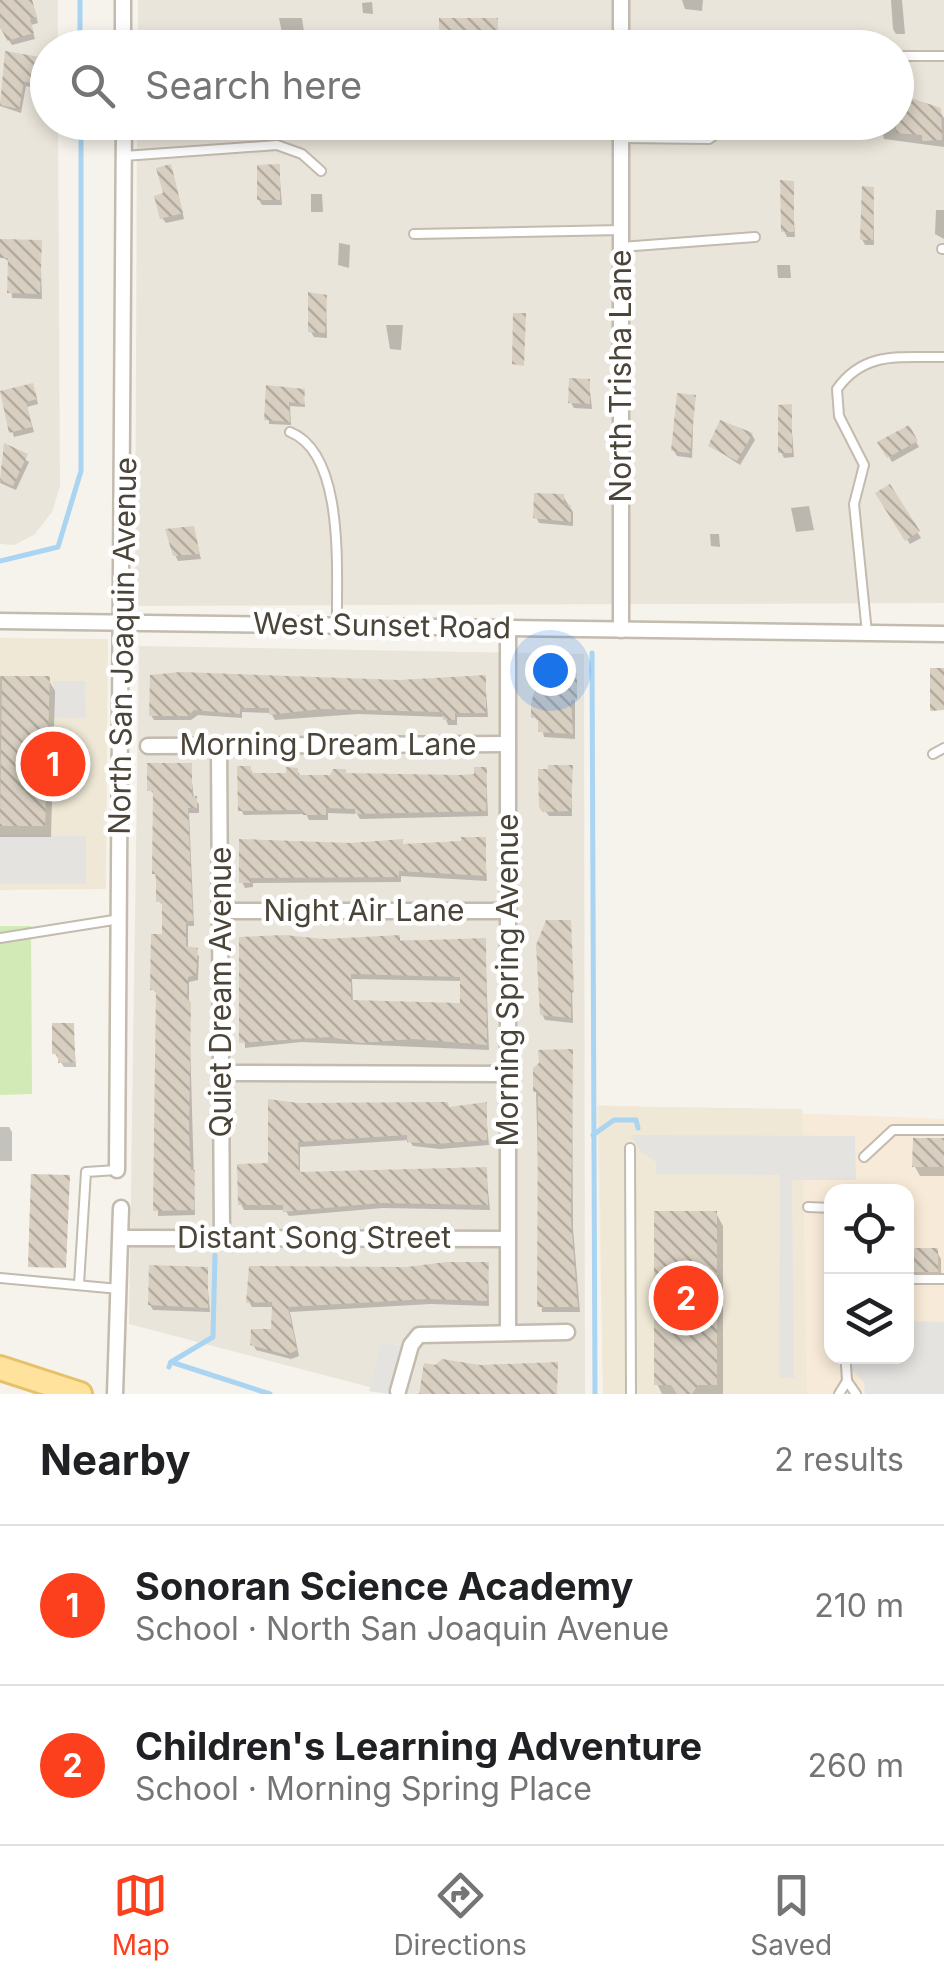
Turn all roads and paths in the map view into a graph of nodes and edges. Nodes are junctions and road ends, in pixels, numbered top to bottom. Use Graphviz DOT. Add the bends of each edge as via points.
graph roads {
  1 [pos="123,0"];
  2 [pos="621,0"];
  3 [pos="123,30"];
  4 [pos="621,30"];
  5 [pos="914,56"];
  6 [pos="944,56"];
  7 [pos="124,140"];
  8 [pos="621,140"];
  9 [pos="124,156"];
  10 [pos="322,171"];
  11 [pos="621,230"];
  12 [pos="414,234"];
  13 [pos="755,238"];
  14 [pos="621,247"];
  15 [pos="944,357"];
  16 [pos="290,432"];
  17 [pos="124,621"];
  18 [pos="0,622"];
  19 [pos="337,625"];
  20 [pos="508,628"];
  21 [pos="621,630"];
  22 [pos="867,633"];
  23 [pos="944,634"];
  24 [pos="508,744"];
  25 [pos="148,746"];
  26 [pos="220,746"];
  27 [pos="944,748"];
  28 [pos="933,754"];
  29 [pos="220,911"];
  30 [pos="508,911"];
  31 [pos="120,920"];
  32 [pos="0,938"];
  33 [pos="221,1072"];
  34 [pos="508,1074"];
  35 [pos="944,1130"];
  36 [pos="630,1148"];
  37 [pos="864,1157"];
  38 [pos="118,1170"];
  39 [pos="808,1207"];
  40 [pos="121,1208"];
  41 [pos="824,1208"];
  42 [pos="120,1238"];
  43 [pos="222,1238"];
  44 [pos="508,1239"];
  45 [pos="0,1278"];
  46 [pos="914,1279"];
  47 [pos="944,1279"];
  48 [pos="78,1284"];
  49 [pos="119,1289"];
  50 [pos="568,1332"];
  51 [pos="508,1333"];
  52 [pos="846,1366"];
  53 [pos="0,1368"];
  54 [pos="847,1380"];
  55 [pos="398,1390"];
  56 [pos="80,1394"];
  57 [pos="115,1394"];
  58 [pos="631,1394"];
  59 [pos="840,1394"];
  60 [pos="856,1394"];
  1 -- 3 [label="street"];
  2 -- 4 [label="street"];
  5 -- 6 [label="lane"];
  7 -- 9 [label="street, North San Joaquin Avenue"];
  8 -- 11 [label="street, North Trisha Lane"];
  9 -- 10 [label="lane" via="277,146 302,154"];
  9 -- 17 [label="street, North San Joaquin Avenue"];
  11 -- 12 [label="lane"];
  11 -- 14 [label="street, North Trisha Lane"];
  13 -- 14 [label="lane"];
  14 -- 21 [label="street, North Trisha Lane"];
  15 -- 22 [label="lane" via="866,360 838,389 839,416 864,465 854,504"];
  16 -- 19 [label="lane" via="319,455 334,511"];
  17 -- 18 [label="street, West Sunset Road"];
  17 -- 19 [label="street, West Sunset Road"];
  17 -- 31 [label="street, North San Joaquin Avenue"];
  19 -- 20 [label="street, West Sunset Road"];
  20 -- 21 [label="street, West Sunset Road"];
  20 -- 24 [label="street, Morning Spring Avenue"];
  21 -- 22 [label="street, West Sunset Road"];
  22 -- 23 [label="street, West Sunset Road"];
  24 -- 26 [label="street, Morning Dream Lane"];
  24 -- 30 [label="street, Morning Spring Avenue"];
  25 -- 26 [label="street, Morning Dream Lane"];
  26 -- 29 [label="street, Quiet Dream Avenue"];
  27 -- 28 [label="lane"];
  29 -- 30 [label="street, Night Air Lane"];
  29 -- 33 [label="street, Quiet Dream Avenue"];
  30 -- 34 [label="street, Morning Spring Avenue"];
  31 -- 32 [label="lane"];
  31 -- 38 [label="street, North San Joaquin Avenue"];
  33 -- 34 [label="street"];
  33 -- 43 [label="street, Quiet Dream Avenue"];
  34 -- 44 [label="street, Morning Spring Avenue"];
  35 -- 37 [label="lane" via="893,1130"];
  36 -- 58 [label="lane"];
  38 -- 48 [label="lane" via="86,1172"];
  39 -- 41 [label="lane"];
  40 -- 42 [label="street"];
  42 -- 43 [label="street, Distant Song Street"];
  42 -- 49 [label="street"];
  43 -- 44 [label="street, Distant Song Street"];
  44 -- 51 [label="street, Morning Spring Avenue"];
  45 -- 48 [label="lane"];
  46 -- 47 [label="lane"];
  48 -- 49 [label="lane"];
  49 -- 57 [label="street"];
  50 -- 51 [label="street"];
  51 -- 55 [label="street" via="419,1335"];
  52 -- 54 [label="lane"];
  53 -- 56 [label="main road"];
  54 -- 59 [label="lane"];
  54 -- 60 [label="lane"];
}
